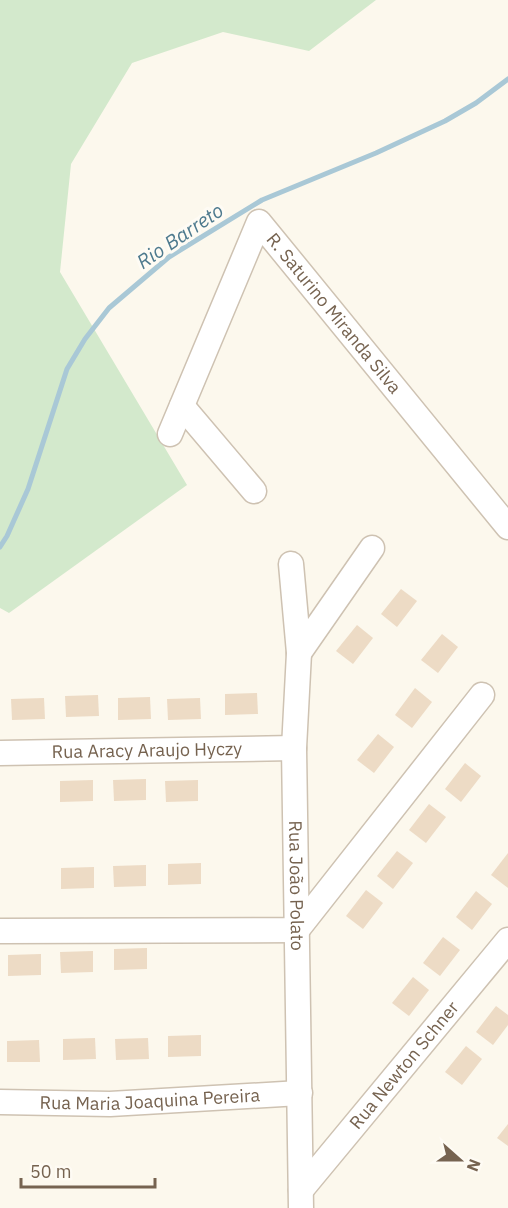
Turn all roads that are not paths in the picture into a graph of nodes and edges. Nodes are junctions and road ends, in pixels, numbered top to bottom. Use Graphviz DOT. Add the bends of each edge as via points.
graph roads {
  1 [pos="182,406"];
  2 [pos="171,434"];
  3 [pos="254,491"];
  4 [pos="508,526"];
  5 [pos="372,548"];
  6 [pos="291,564"];
  7 [pos="299,653"];
  8 [pos="482,695"];
  9 [pos="294,748"];
  10 [pos="0,753"];
  11 [pos="297,930"];
  12 [pos="0,931"];
  13 [pos="508,940"];
  14 [pos="300,1093"];
  15 [pos="0,1102"];
  16 [pos="301,1199"];
  1 -- 2 [label="street, R. Saturino Miranda Silva"];
  1 -- 3 [label="street"];
  1 -- 4 [label="street, R. Saturino Miranda Silva" via="259,222"];
  5 -- 7 [label="street"];
  6 -- 7 [label="street, Rua João Polato"];
  7 -- 9 [label="street, Rua João Polato"];
  8 -- 11 [label="street"];
  9 -- 10 [label="street, Rua Aracy Araujo Hyczy"];
  9 -- 11 [label="street, Rua João Polato"];
  11 -- 12 [label="street"];
  11 -- 14 [label="street, Rua João Polato"];
  13 -- 16 [label="street, Rua Newton Schner"];
  14 -- 15 [label="street, Rua Maria Joaquina Pereira" via="110,1104"];
  14 -- 16 [label="street, Rua João Polato"];
}
